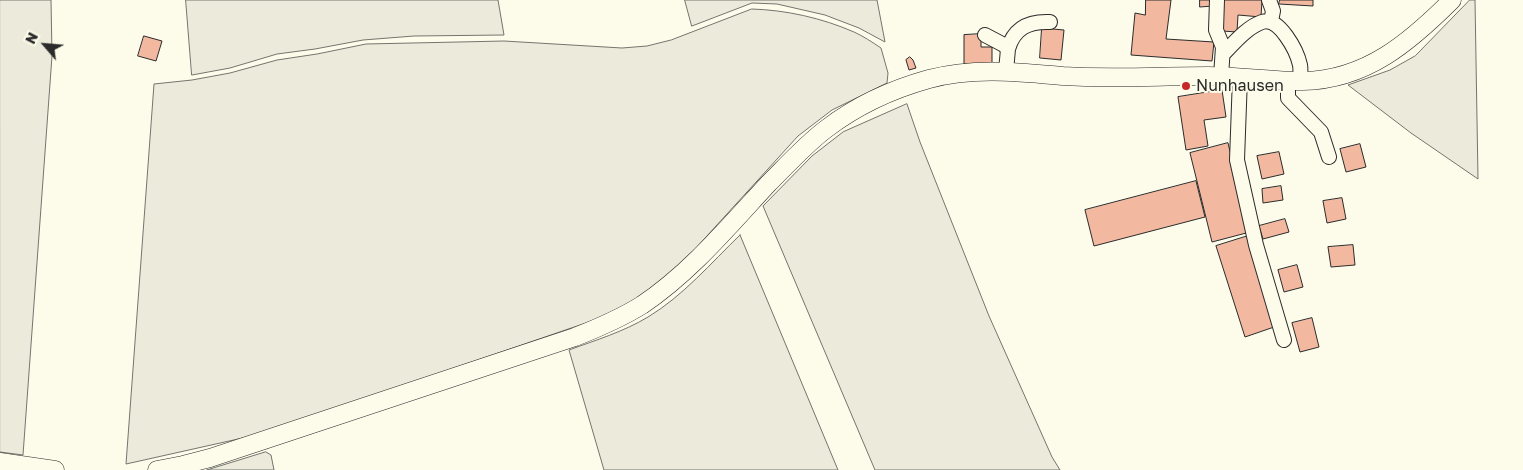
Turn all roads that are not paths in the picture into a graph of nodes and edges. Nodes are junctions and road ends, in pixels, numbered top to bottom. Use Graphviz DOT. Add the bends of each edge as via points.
graph roads {
  1 [pos="1217,0"];
  2 [pos="1269,0"];
  3 [pos="1452,0"];
  4 [pos="1050,22"];
  5 [pos="1271,22"];
  6 [pos="985,35"];
  7 [pos="1008,49"];
  8 [pos="1223,54"];
  9 [pos="1006,71"];
  10 [pos="1221,76"];
  11 [pos="1240,77"];
  12 [pos="1294,80"];
  13 [pos="1329,158"];
  14 [pos="1284,340"];
  15 [pos="0,462"];
  16 [pos="55,470"];
  17 [pos="157,470"];
  1 -- 8 [label="street" via="1216,30"];
  2 -- 5 [label="street" via="1273,11"];
  3 -- 12 [label="main road" via="1416,35 1384,57 1341,74 1314,80"];
  4 -- 7 [label="street" via="1022,27 1013,36"];
  5 -- 8 [label="street" via="1263,21 1256,25"];
  5 -- 12 [label="street" via="1281,29 1295,52 1300,65"];
  6 -- 7 [label="street"];
  7 -- 9 [label="street"];
  8 -- 10 [label="street"];
  9 -- 10 [label="main road" via="1065,76"];
  9 -- 17 [label="main road" via="971,71 930,79 866,104 845,116 809,143 677,277 642,305 597,328 210,458"];
  10 -- 11 [label="main road"];
  11 -- 12 [label="main road"];
  11 -- 14 [label="street" via="1237,160 1256,245"];
  12 -- 13 [label="street" via="1288,98 1321,132"];
  15 -- 16 [label="main road"];
}
